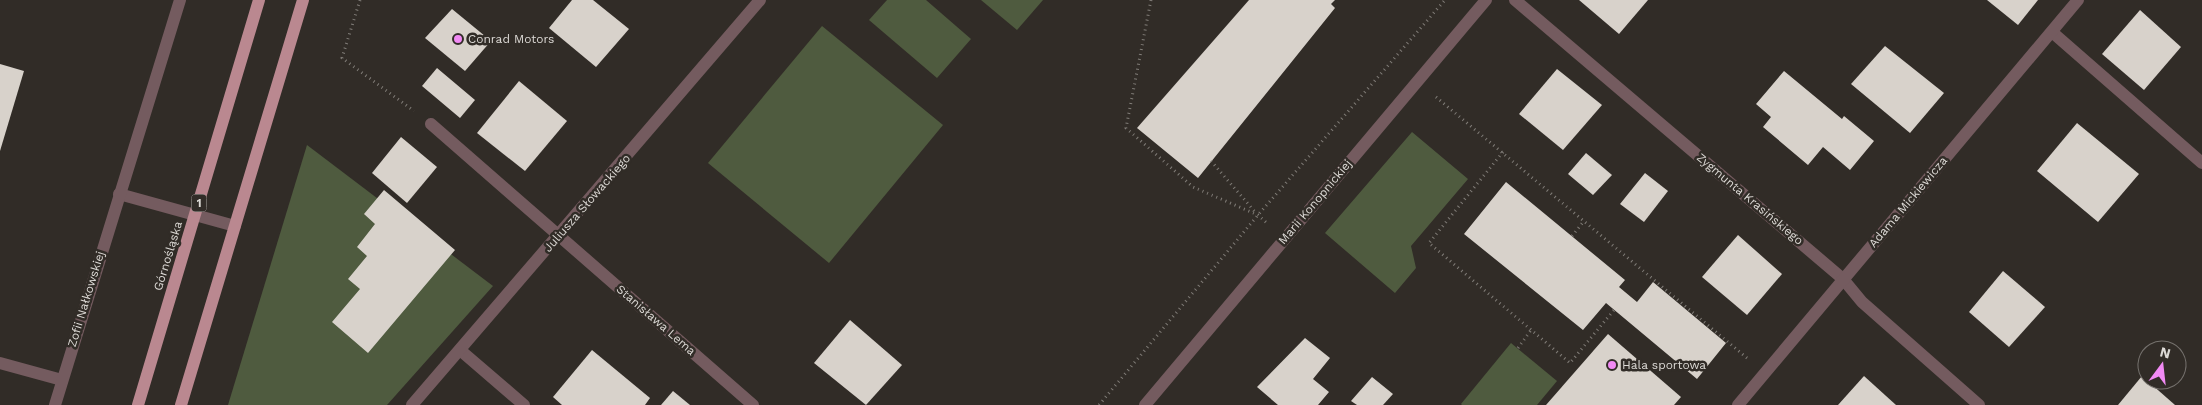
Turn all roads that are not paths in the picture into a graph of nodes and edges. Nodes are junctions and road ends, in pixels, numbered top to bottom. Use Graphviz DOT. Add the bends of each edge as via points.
graph roads {
  1 [pos="180,0"];
  2 [pos="259,0"];
  3 [pos="303,0"];
  4 [pos="760,0"];
  5 [pos="1486,0"];
  6 [pos="1515,0"];
  7 [pos="2078,0"];
  8 [pos="2052,32"];
  9 [pos="431,124"];
  10 [pos="2202,163"];
  11 [pos="119,194"];
  12 [pos="195,215"];
  13 [pos="235,226"];
  14 [pos="560,235"];
  15 [pos="1843,279"];
  16 [pos="460,350"];
  17 [pos="0,363"];
  18 [pos="62,380"];
  19 [pos="55,405"];
  20 [pos="138,405"];
  21 [pos="181,405"];
  22 [pos="412,405"];
  23 [pos="524,405"];
  24 [pos="753,405"];
  25 [pos="1145,405"];
  26 [pos="1738,405"];
  27 [pos="1978,405"];
  1 -- 11 [label="street, Zofii Nałkowskiej"];
  2 -- 12 [label="main road, Górnośląska / 1"];
  3 -- 13 [label="main road"];
  4 -- 14 [label="street, Juliusza Słowackiego"];
  5 -- 25 [label="street, Marii Konopnickiej"];
  6 -- 15 [label="street, Zygmunta Krasińskiego"];
  7 -- 8 [label="street, Adama Mickiewicza"];
  8 -- 10 [label="street"];
  8 -- 15 [label="street, Adama Mickiewicza"];
  9 -- 14 [label="street, Stanisława Lema"];
  11 -- 12 [label="street"];
  11 -- 18 [label="street, Zofii Nałkowskiej"];
  12 -- 13 [label="street"];
  12 -- 20 [label="main road, Górnośląska / 1"];
  13 -- 21 [label="main road"];
  14 -- 16 [label="street, Juliusza Słowackiego"];
  14 -- 24 [label="street, Stanisława Lema"];
  15 -- 26 [label="street, Adama Mickiewicza"];
  15 -- 27 [label="street, Zygmunta Krasińskiego" via="1862,302"];
  16 -- 22 [label="street, Juliusza Słowackiego"];
  16 -- 23 [label="street"];
  17 -- 18 [label="street"];
  18 -- 19 [label="street, Zofii Nałkowskiej"];
}
